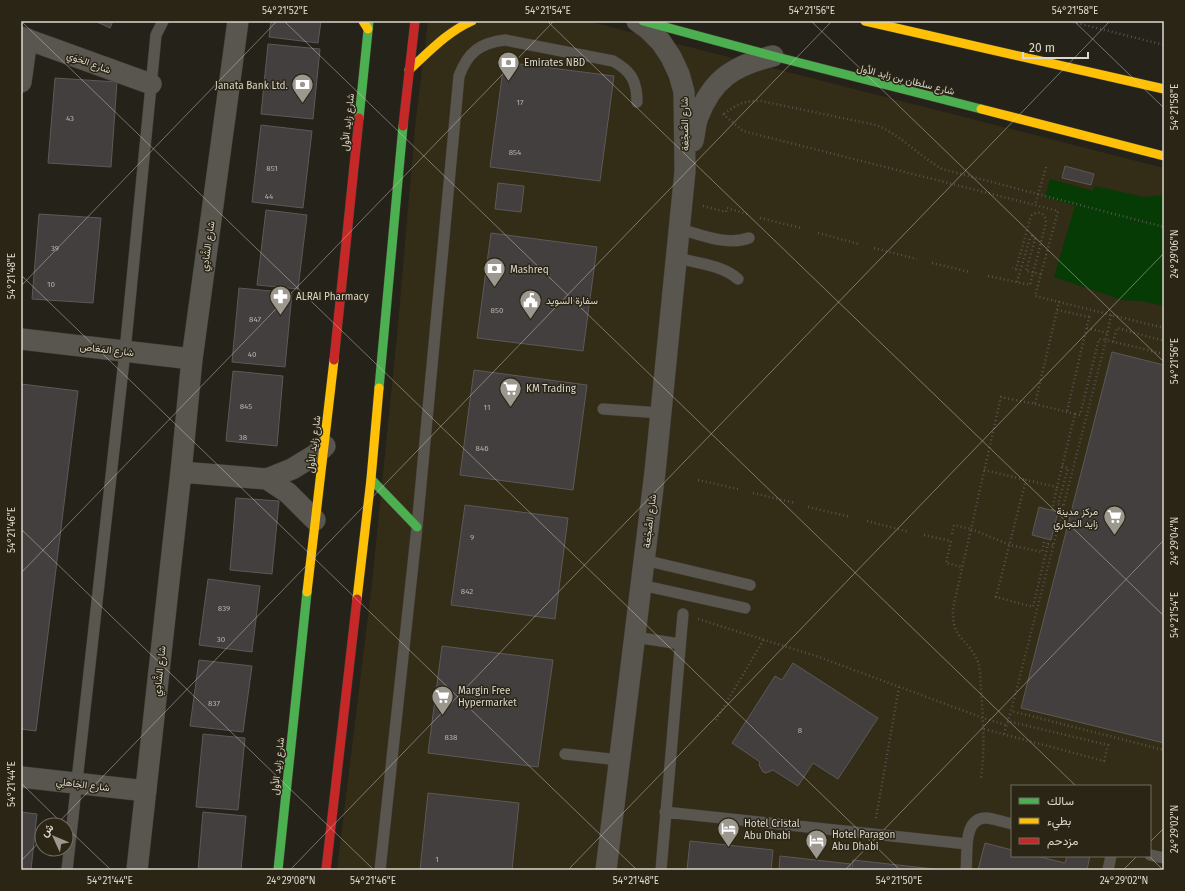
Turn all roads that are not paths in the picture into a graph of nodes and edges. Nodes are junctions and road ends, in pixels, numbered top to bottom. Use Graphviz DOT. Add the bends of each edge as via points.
graph roads {
  1 [pos="163,21"];
  2 [pos="238,21"];
  3 [pos="415,21"];
  4 [pos="472,21"];
  5 [pos="637,21"];
  6 [pos="643,21"];
  7 [pos="864,21"];
  8 [pos="367,24"];
  9 [pos="24,38"];
  10 [pos="772,56"];
  11 [pos="409,70"];
  12 [pos="21,82"];
  13 [pos="151,84"];
  14 [pos="1164,89"];
  15 [pos="637,102"];
  16 [pos="1164,156"];
  17 [pos="686,171"];
  18 [pos="680,229"];
  19 [pos="748,238"];
  20 [pos="677,258"];
  21 [pos="738,279"];
  22 [pos="21,339"];
  23 [pos="125,351"];
  24 [pos="192,359"];
  25 [pos="603,409"];
  26 [pos="661,413"];
  27 [pos="325,446"];
  28 [pos="181,472"];
  29 [pos="267,479"];
  30 [pos="371,479"];
  31 [pos="314,520"];
  32 [pos="417,527"];
  33 [pos="644,560"];
  34 [pos="641,585"];
  35 [pos="750,585"];
  36 [pos="745,608"];
  37 [pos="682,614"];
  38 [pos="634,637"];
  39 [pos="680,644"];
  40 [pos="565,754"];
  41 [pos="619,760"];
  42 [pos="21,777"];
  43 [pos="77,783"];
  44 [pos="146,791"];
  45 [pos="665,812"];
  46 [pos="1011,824"];
  47 [pos="967,844"];
  48 [pos="1151,855"];
  49 [pos="1111,857"];
  50 [pos="1164,858"];
  51 [pos="67,870"];
  52 [pos="137,870"];
  53 [pos="278,870"];
  54 [pos="326,870"];
  55 [pos="380,870"];
  56 [pos="606,870"];
  57 [pos="661,870"];
  58 [pos="966,870"];
  59 [pos="1108,870"];
  1 -- 13 [label="lane" via="156,35"];
  2 -- 24 [label="street, شارع الشَّادِي"];
  3 -- 11 [label="main road"];
  4 -- 11 [label="main road" via="448,36"];
  5 -- 17 [label="street, شارع الصَّجْعَة" via="661,42 679,74 684,92"];
  6 -- 10 [label="main road, شارع سلطان بن زايد الأول"];
  7 -- 14 [label="main road"];
  8 -- 27 [label="main road, شارع زايد الأول"];
  9 -- 12 [label="street, شارع الخوَي"];
  9 -- 13 [label="street, شارع الخوَي"];
  10 -- 16 [label="main road, شارع سلطان بن زايد الأول"];
  10 -- 17 [label="street, شارع الصَّجْعَة" via="752,61 734,70 718,83 698,118"];
  11 -- 30 [label="main road"];
  13 -- 23 [label="lane"];
  15 -- 32 [label="lane" via="637,93 630,73 613,61 505,40 481,46 463,65 459,76"];
  17 -- 18 [label="street, شارع الصَّجْعَة"];
  18 -- 19 [label="lane" via="729,242"];
  18 -- 20 [label="street, شارع الصَّجْعَة"];
  20 -- 21 [label="lane" via="723,270"];
  20 -- 26 [label="street, شارع الصَّجْعَة"];
  22 -- 23 [label="street, شارع المَغاص"];
  23 -- 24 [label="street, شارع المَغاص"];
  23 -- 43 [label="lane"];
  24 -- 28 [label="street, شارع الشَّادِي"];
  25 -- 26 [label="lane"];
  26 -- 33 [label="street, شارع الصَّجْعَة"];
  27 -- 29 [label="street" via="292,469"];
  27 -- 31 [label="main road, شارع زايد الأول"];
  28 -- 29 [label="street"];
  28 -- 44 [label="street, شارع الشَّادِي"];
  29 -- 31 [label="street" via="298,502"];
  30 -- 32 [label="main road"];
  30 -- 54 [label="main road"];
  31 -- 53 [label="main road, شارع زايد الأول"];
  32 -- 55 [label="lane"];
  33 -- 34 [label="street, شارع الصَّجْعَة"];
  33 -- 35 [label="lane"];
  34 -- 36 [label="lane"];
  34 -- 38 [label="street, شارع الصَّجْعَة"];
  37 -- 39 [label="lane"];
  38 -- 39 [label="lane"];
  38 -- 41 [label="street, شارع الصَّجْعَة"];
  39 -- 45 [label="lane"];
  40 -- 41 [label="lane"];
  41 -- 56 [label="street, شارع الصَّجْعَة"];
  42 -- 43 [label="street, شارع الجَاهلِي"];
  43 -- 44 [label="street, شارع الجَاهلِي"];
  43 -- 51 [label="lane"];
  44 -- 52 [label="street, شارع الشَّادِي"];
  45 -- 47 [label="lane"];
  45 -- 57 [label="lane"];
  46 -- 47 [label="lane" via="980,819 969,830"];
  47 -- 58 [label="lane"];
  48 -- 50 [label="lane"];
  49 -- 59 [label="lane"];
}
